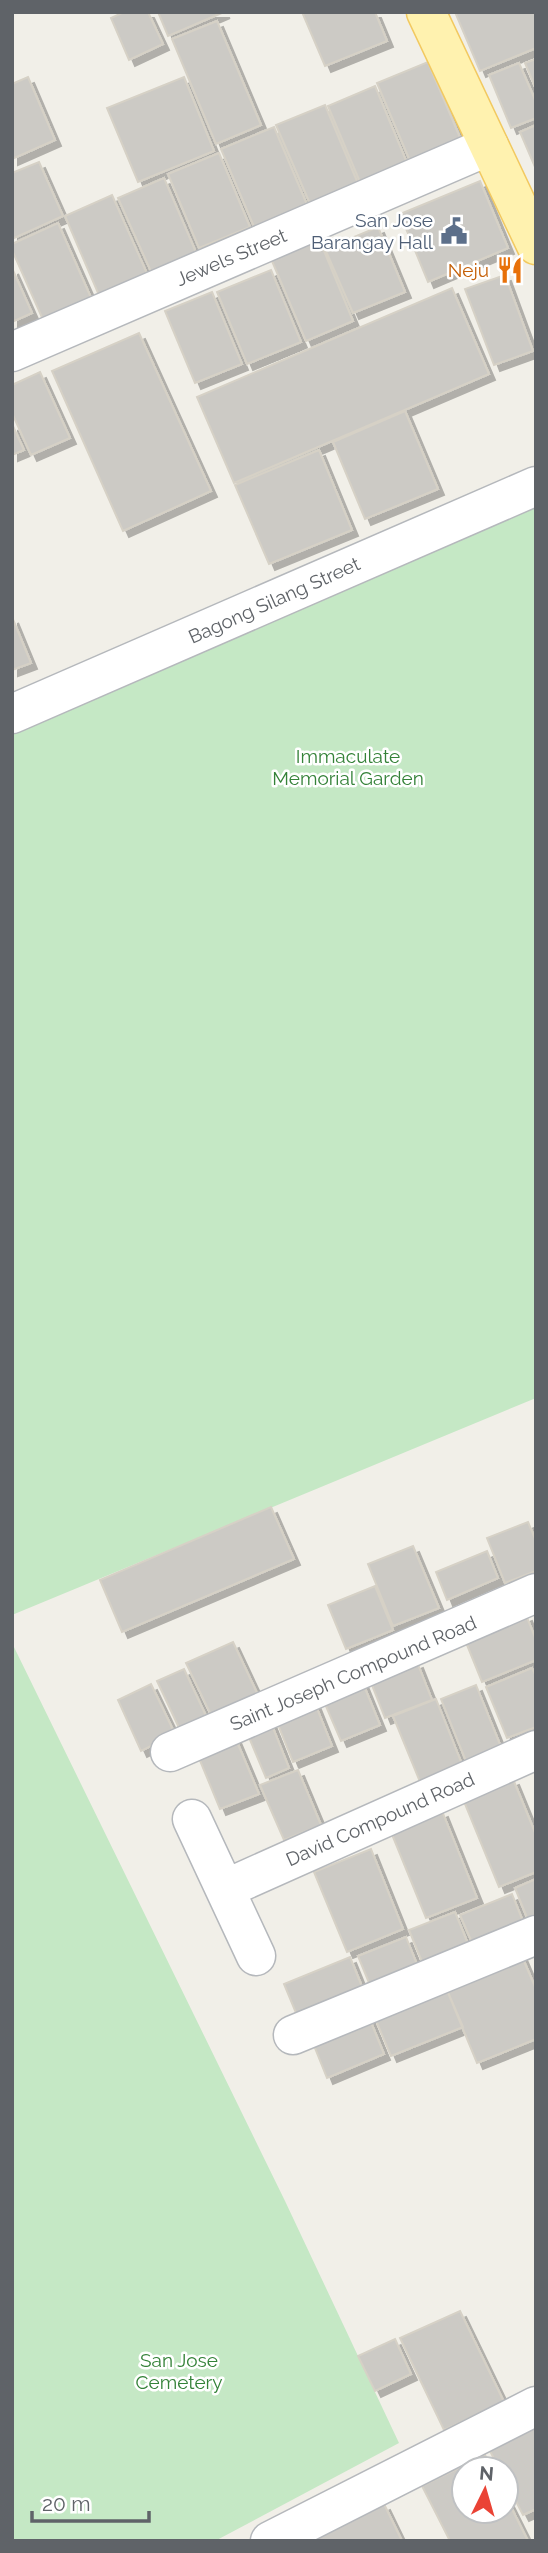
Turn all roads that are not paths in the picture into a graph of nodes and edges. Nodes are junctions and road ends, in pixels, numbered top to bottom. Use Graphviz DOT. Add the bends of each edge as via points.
graph roads {
  1 [pos="426,12"];
  2 [pos="489,146"];
  3 [pos="526,198"];
  4 [pos="536,245"];
  5 [pos="12,352"];
  6 [pos="536,486"];
  7 [pos="12,714"];
  8 [pos="536,1593"];
  9 [pos="536,1750"];
  10 [pos="170,1752"];
  11 [pos="192,1819"];
  12 [pos="225,1889"];
  13 [pos="536,1935"];
  14 [pos="256,1956"];
  15 [pos="293,2035"];
  16 [pos="536,2406"];
  17 [pos="270,2541"];
  1 -- 2 [label="main road"];
  2 -- 3 [label="main road"];
  2 -- 5 [label="street, Jewels Street"];
  3 -- 4 [label="main road"];
  6 -- 7 [label="street, Bagong Silang Street"];
  8 -- 10 [label="street, Saint Joseph Compound Road"];
  9 -- 12 [label="street, David Compound Road"];
  11 -- 12 [label="street"];
  12 -- 14 [label="street"];
  13 -- 15 [label="street"];
  16 -- 17 [label="street"];
}
